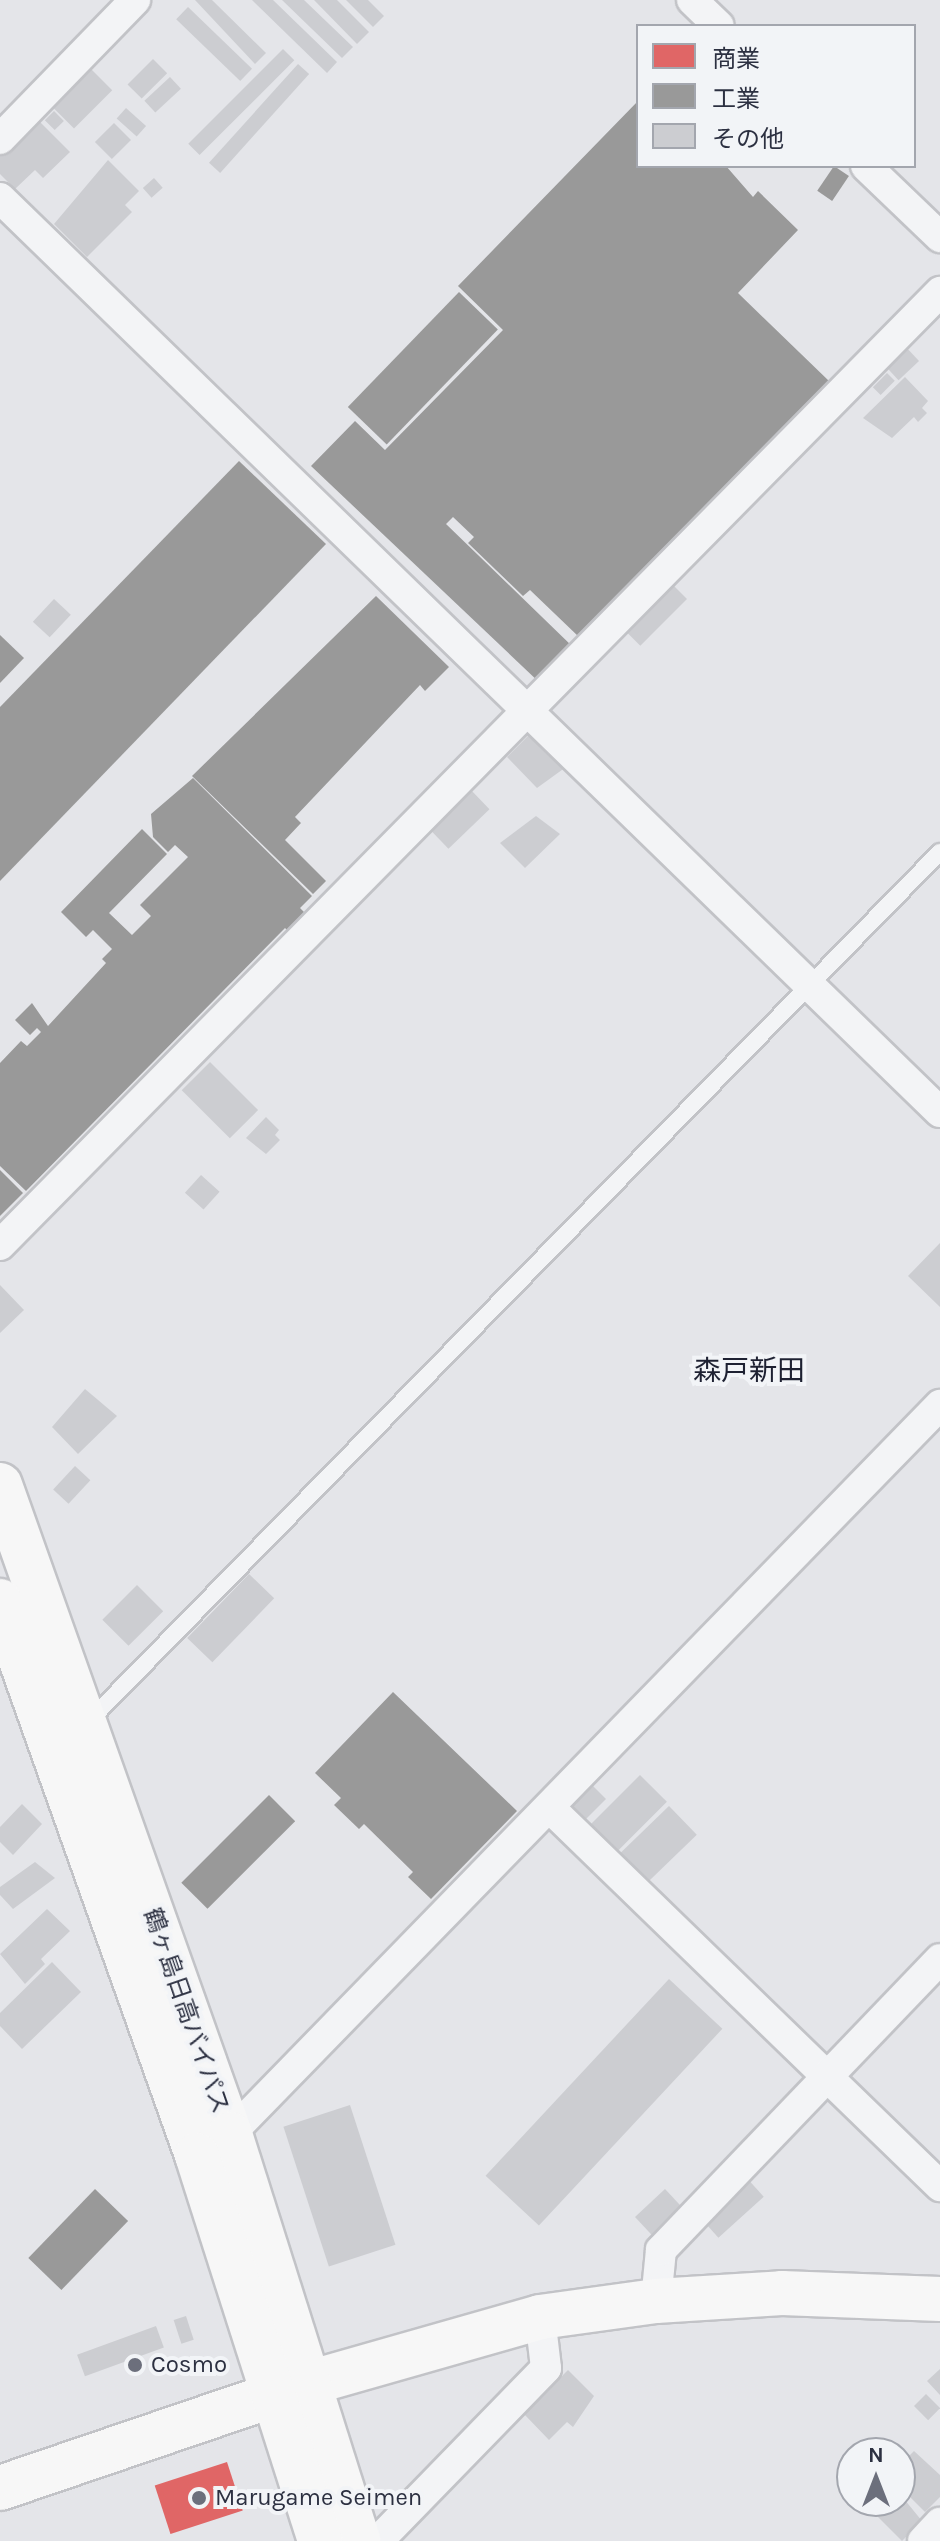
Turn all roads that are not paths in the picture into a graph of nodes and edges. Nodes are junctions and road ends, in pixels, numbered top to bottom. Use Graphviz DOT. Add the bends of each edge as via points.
graph roads {
  1 [pos="135,0"];
  2 [pos="692,0"];
  3 [pos="717,24"];
  4 [pos="0,139"];
  5 [pos="868,168"];
  6 [pos="0,198"];
  7 [pos="940,237"];
  8 [pos="940,292"];
  9 [pos="531,710"];
  10 [pos="940,852"];
  11 [pos="810,985"];
  12 [pos="940,1112"];
  13 [pos="0,1245"];
  14 [pos="940,1405"];
  15 [pos="0,1485"];
  16 [pos="0,1601"];
  17 [pos="86,1724"];
  18 [pos="549,1807"];
  19 [pos="940,1959"];
  20 [pos="825,2076"];
  21 [pos="230,2134"];
  22 [pos="940,2186"];
  23 [pos="940,2299"];
  24 [pos="656,2301"];
  25 [pos="540,2317"];
  26 [pos="292,2389"];
  27 [pos="0,2488"];
  28 [pos="940,2523"];
  29 [pos="320,2541"];
  30 [pos="358,2541"];
  31 [pos="378,2541"];
  32 [pos="923,2541"];
  1 -- 4 [label="street"];
  2 -- 3 [label="street"];
  5 -- 7 [label="street"];
  6 -- 9 [label="street"];
  8 -- 9 [label="street"];
  9 -- 11 [label="street"];
  9 -- 13 [label="street"];
  10 -- 11 [label="lane"];
  11 -- 12 [label="street"];
  11 -- 17 [label="lane"];
  14 -- 18 [label="street"];
  15 -- 17 [label="main road, 鶴ヶ島日高バイパス"];
  16 -- 26 [label="main road, 鶴ヶ島日高バイパス" via="197,2155"];
  17 -- 21 [label="main road, 鶴ヶ島日高バイパス"];
  18 -- 20 [label="street"];
  18 -- 21 [label="street"];
  19 -- 20 [label="street"];
  20 -- 22 [label="street"];
  20 -- 24 [label="street" via="661,2250"];
  21 -- 26 [label="main road, 鶴ヶ島日高バイパス"];
  23 -- 24 [label="main road" via="782,2293"];
  24 -- 25 [label="main road"];
  25 -- 26 [label="main road"];
  25 -- 31 [label="street" via="546,2368"];
  26 -- 27 [label="main road"];
  26 -- 29 [label="main road, 鶴ヶ島日高バイパス"];
  26 -- 30 [label="main road, 鶴ヶ島日高バイパス"];
  28 -- 32 [label="street"];
}
